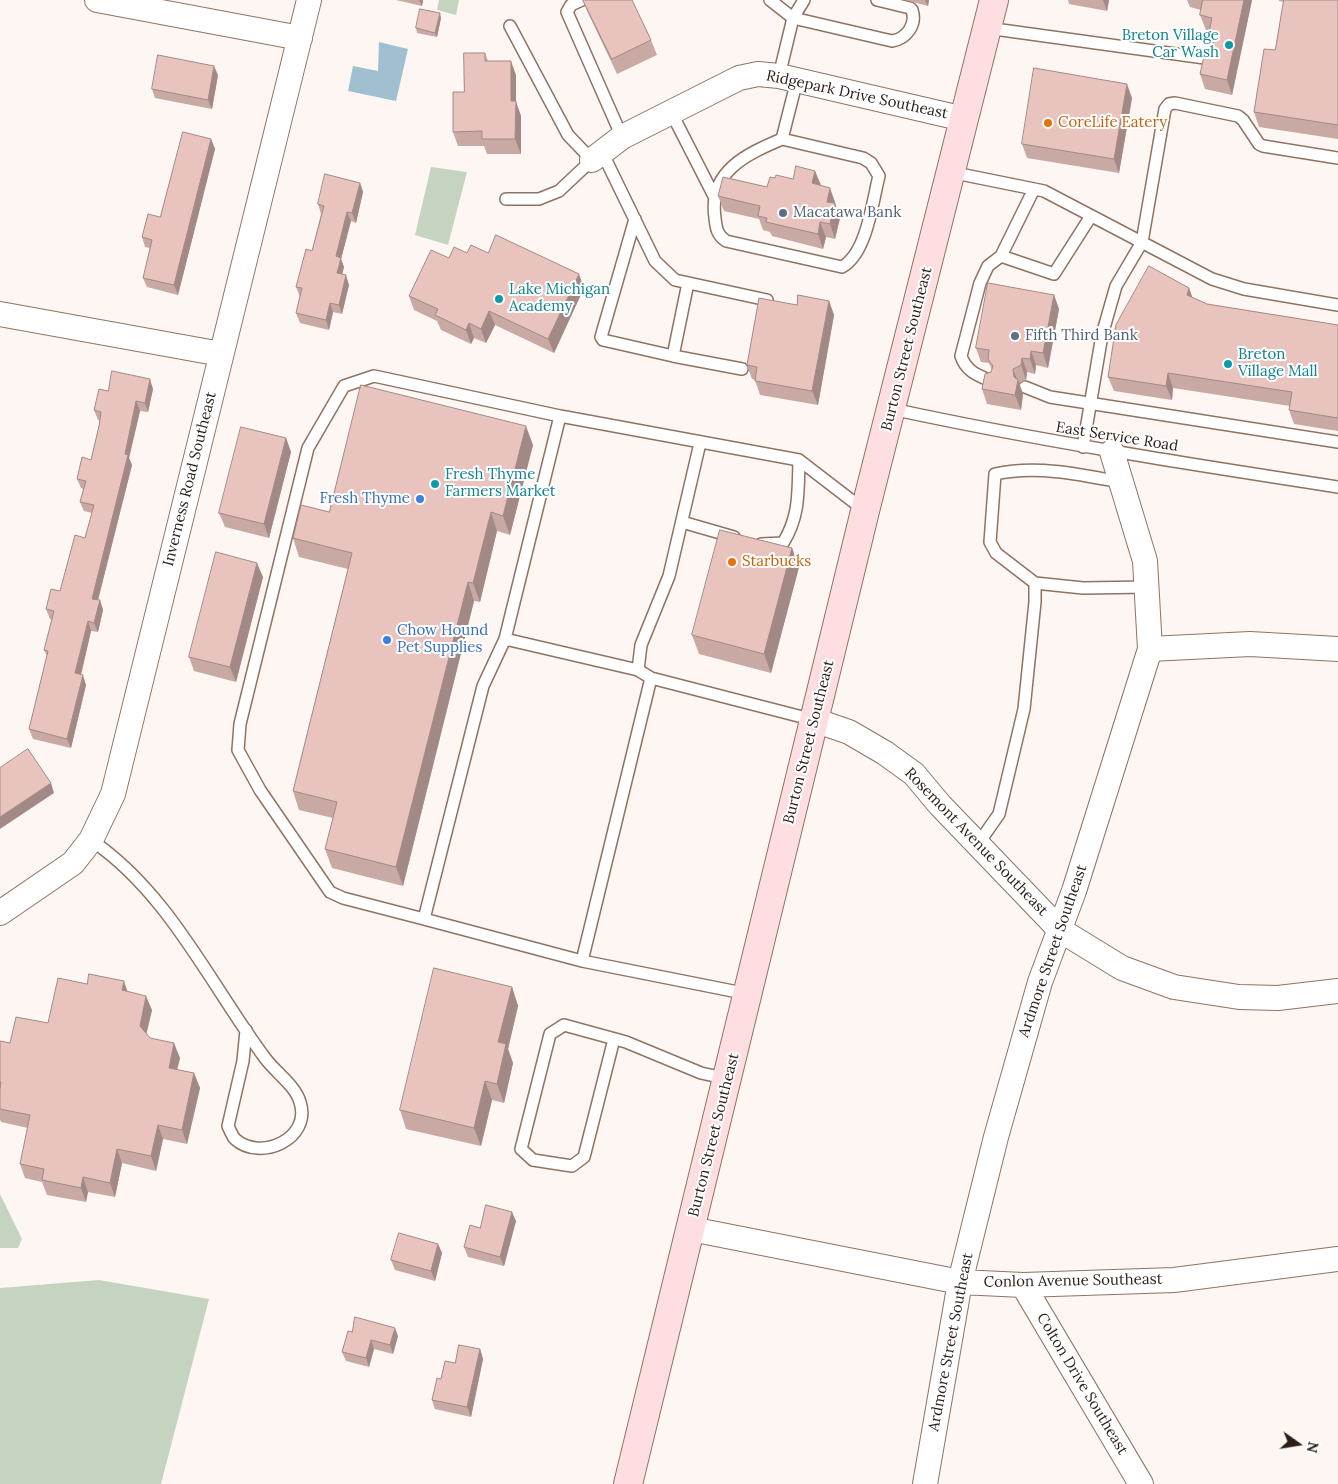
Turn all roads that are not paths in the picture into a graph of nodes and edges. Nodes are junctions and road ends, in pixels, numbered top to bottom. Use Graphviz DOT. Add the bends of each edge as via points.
graph roads {
  1 [pos="97,0"];
  2 [pos="309,0"];
  3 [pos="582,0"];
  4 [pos="770,0"];
  5 [pos="804,0"];
  6 [pos="877,0"];
  7 [pos="994,0"];
  8 [pos="793,18"];
  9 [pos="510,26"];
  10 [pos="987,28"];
  11 [pos="300,38"];
  12 [pos="1212,59"];
  13 [pos="788,78"];
  14 [pos="671,112"];
  15 [pos="964,119"];
  16 [pos="622,137"];
  17 [pos="782,139"];
  18 [pos="598,156"];
  19 [pos="1338,158"];
  20 [pos="950,172"];
  21 [pos="1034,189"];
  22 [pos="715,198"];
  23 [pos="506,199"];
  24 [pos="1092,216"];
  25 [pos="635,219"];
  26 [pos="1142,242"];
  27 [pos="1001,256"];
  28 [pos="688,283"];
  29 [pos="767,300"];
  30 [pos="1338,305"];
  31 [pos="0,314"];
  32 [pos="221,354"];
  33 [pos="673,356"];
  34 [pos="742,369"];
  35 [pos="991,382"];
  36 [pos="1025,387"];
  37 [pos="1091,403"];
  38 [pos="892,409"];
  39 [pos="560,416"];
  40 [pos="1338,442"];
  41 [pos="700,443"];
  42 [pos="1084,447"];
  43 [pos="1112,452"];
  44 [pos="799,460"];
  45 [pos="1120,482"];
  46 [pos="1338,487"];
  47 [pos="866,511"];
  48 [pos="682,522"];
  49 [pos="1035,582"];
  50 [pos="1148,587"];
  51 [pos="505,639"];
  52 [pos="1338,648"];
  53 [pos="1150,649"];
  54 [pos="638,670"];
  55 [pos="651,678"];
  56 [pos="814,720"];
  57 [pos="91,840"];
  58 [pos="978,844"];
  59 [pos="0,913"];
  60 [pos="424,919"];
  61 [pos="1060,930"];
  62 [pos="582,961"];
  63 [pos="1338,990"];
  64 [pos="748,994"];
  65 [pos="246,1030"];
  66 [pos="614,1039"];
  67 [pos="728,1079"];
  68 [pos="691,1229"];
  69 [pos="1338,1259"];
  70 [pos="960,1282"];
  71 [pos="1024,1285"];
  72 [pos="628,1484"];
  73 [pos="925,1484"];
  74 [pos="1141,1484"];
  1 -- 11 [label="street"];
  2 -- 11 [label="street, Inverness Road Southeast"];
  3 -- 16 [label="lane" via="571,5 566,12"];
  4 -- 8 [label="lane"];
  5 -- 8 [label="lane"];
  6 -- 8 [label="lane" via="912,10 912,27 903,37 892,41"];
  7 -- 10 [label="main road, Burton Street Southeast"];
  8 -- 13 [label="lane"];
  9 -- 18 [label="lane" via="568,135"];
  10 -- 12 [label="lane"];
  10 -- 15 [label="main road, Burton Street Southeast"];
  11 -- 32 [label="street, Inverness Road Southeast"];
  13 -- 14 [label="street, Ridgepark Drive Southeast" via="758,74 739,78"];
  13 -- 15 [label="street, Ridgepark Drive Southeast"];
  13 -- 17 [label="lane"];
  14 -- 16 [label="street, Ridgepark Drive Southeast"];
  14 -- 22 [label="lane"];
  15 -- 20 [label="main road, Burton Street Southeast"];
  16 -- 18 [label="street, Ridgepark Drive Southeast"];
  17 -- 22 [label="lane" via="738,160 726,172"];
  17 -- 22 [label="lane" via="863,158 871,163 879,176 859,251 851,262 842,267 726,241 717,232"];
  18 -- 23 [label="lane" via="559,191 539,199"];
  18 -- 25 [label="lane"];
  19 -- 26 [label="lane" via="1264,146 1238,116 1169,104 1165,109"];
  20 -- 21 [label="lane"];
  20 -- 38 [label="main road, Burton Street Southeast"];
  21 -- 24 [label="lane"];
  21 -- 27 [label="lane"];
  24 -- 26 [label="lane"];
  24 -- 27 [label="lane" via="1054,274"];
  25 -- 28 [label="lane" via="655,261 675,280"];
  25 -- 33 [label="lane" via="601,336 603,340"];
  26 -- 30 [label="lane" via="1212,279 1244,289"];
  26 -- 37 [label="lane" via="1116,286 1102,335"];
  27 -- 35 [label="lane" via="988,266 980,283 961,356 964,366 973,374"];
  28 -- 29 [label="lane"];
  28 -- 33 [label="lane"];
  31 -- 32 [label="street"];
  32 -- 57 [label="street, Inverness Road Southeast" via="113,794"];
  33 -- 34 [label="lane"];
  36 -- 37 [label="lane" via="1050,397"];
  37 -- 40 [label="lane"];
  37 -- 42 [label="lane"];
  38 -- 42 [label="lane, East Service Road"];
  38 -- 47 [label="main road, Burton Street Southeast"];
  39 -- 41 [label="lane"];
  39 -- 51 [label="lane"];
  39 -- 60 [label="lane" via="374,376 344,386 308,448 240,724 238,750 260,790 330,892"];
  41 -- 44 [label="lane"];
  41 -- 48 [label="lane"];
  42 -- 43 [label="lane, East Service Road"];
  43 -- 45 [label="street, Ardmore Street Southeast"];
  43 -- 46 [label="lane, East Service Road"];
  44 -- 47 [label="lane"];
  44 -- 48 [label="lane" via="796,514 793,528 783,543 758,544"];
  45 -- 49 [label="lane" via="1042,470 1017,469 995,474 990,542 996,553"];
  45 -- 50 [label="street, Ardmore Street Southeast" via="1146,561"];
  47 -- 56 [label="main road, Burton Street Southeast"];
  48 -- 54 [label="lane" via="669,576 640,644"];
  49 -- 50 [label="lane" via="1083,588"];
  49 -- 58 [label="lane" via="1024,709 999,814"];
  50 -- 53 [label="street, Ardmore Street Southeast"];
  51 -- 54 [label="lane"];
  51 -- 60 [label="lane" via="483,686"];
  52 -- 53 [label="street" via="1250,644"];
  53 -- 61 [label="street, Ardmore Street Southeast"];
  54 -- 55 [label="lane"];
  55 -- 56 [label="lane"];
  55 -- 62 [label="lane"];
  56 -- 58 [label="street, Rosemont Avenue Southeast" via="849,732 914,774"];
  56 -- 64 [label="main road, Burton Street Southeast"];
  57 -- 59 [label="street, Inverness Road Southeast" via="73,863"];
  57 -- 65 [label="lane" via="114,856 159,903"];
  58 -- 61 [label="street, Rosemont Avenue Southeast"];
  60 -- 62 [label="lane"];
  61 -- 63 [label="street, Rosemont Avenue Southeast" via="1122,968 1174,987 1239,997 1278,998"];
  61 -- 70 [label="street, Ardmore Street Southeast" via="1040,982 996,1136"];
  62 -- 64 [label="lane"];
  64 -- 67 [label="main road, Burton Street Southeast"];
  65 -- 65 [label="lane" via="300,1102 302,1116 298,1131 284,1143 270,1148 252,1147 235,1139 228,1126"];
  66 -- 66 [label="lane" via="564,1025 550,1034 521,1149 533,1160 572,1166 584,1157"];
  66 -- 67 [label="lane" via="701,1073"];
  67 -- 68 [label="main road, Burton Street Southeast"];
  68 -- 70 [label="street, Conlon Avenue Southeast"];
  68 -- 72 [label="main road, Burton Street Southeast"];
  69 -- 71 [label="street, Conlon Avenue Southeast" via="1174,1280"];
  70 -- 71 [label="street, Conlon Avenue Southeast"];
  70 -- 73 [label="street, Ardmore Street Southeast"];
  71 -- 74 [label="street, Colton Drive Southeast"];
}
